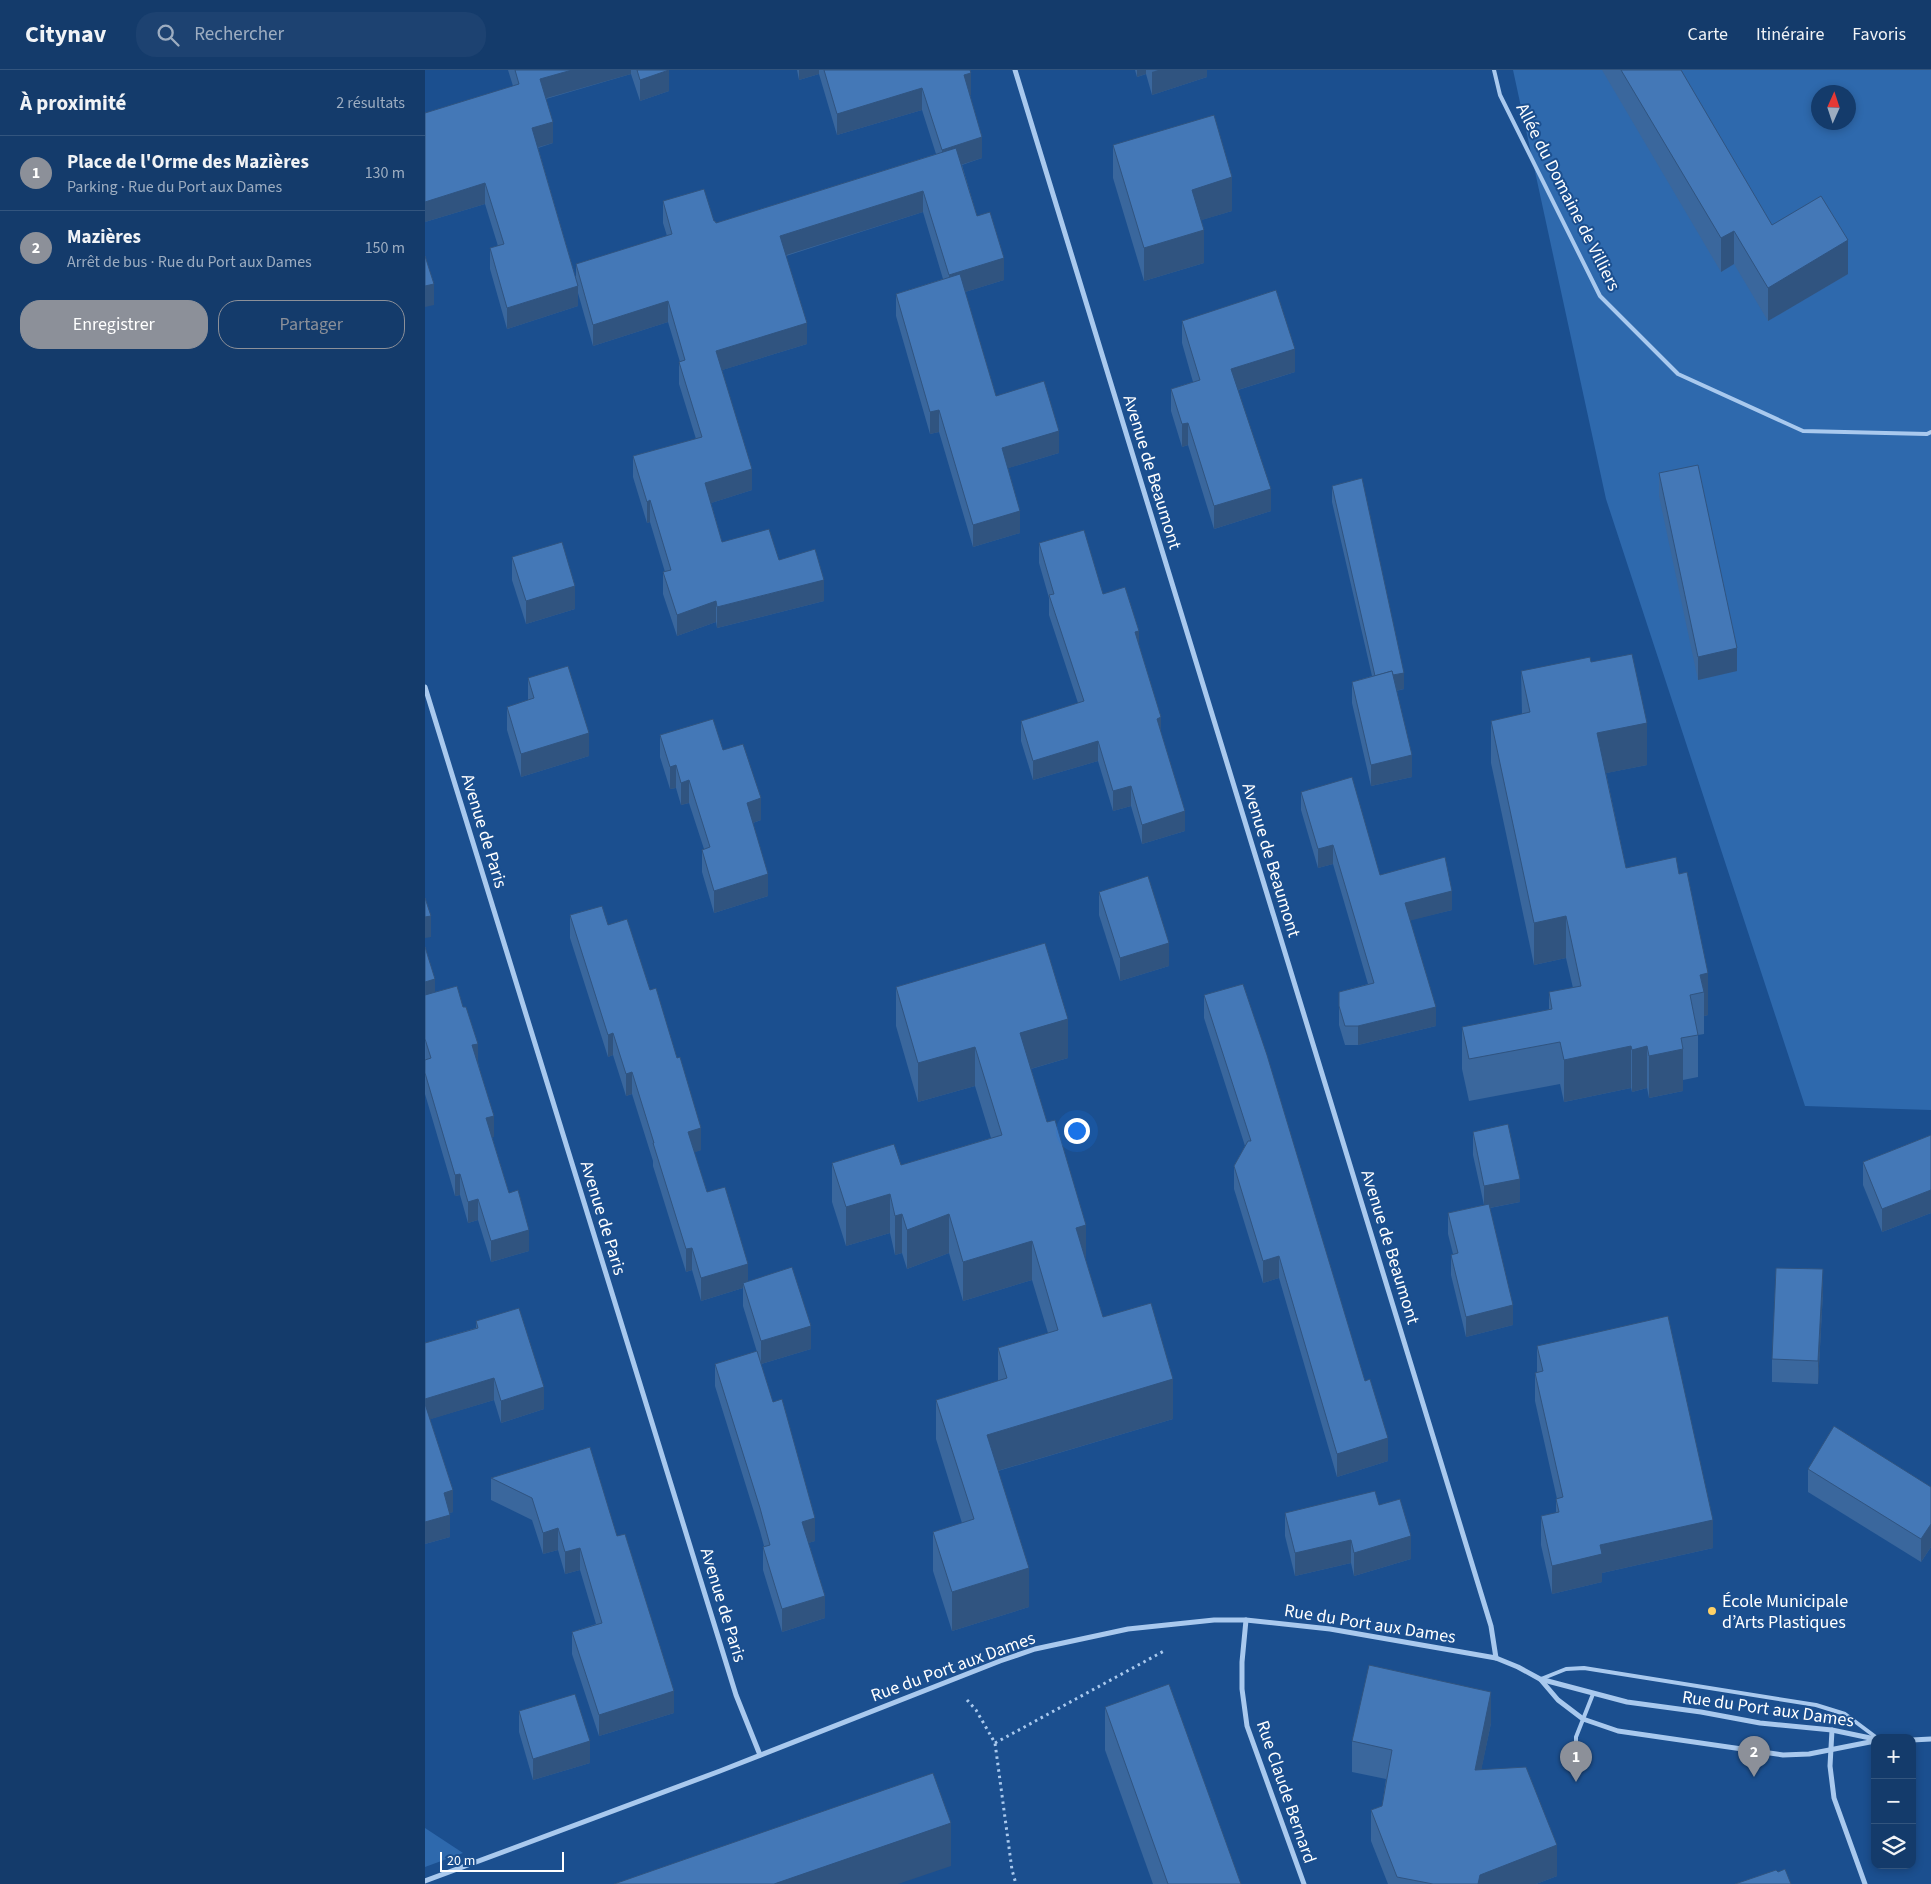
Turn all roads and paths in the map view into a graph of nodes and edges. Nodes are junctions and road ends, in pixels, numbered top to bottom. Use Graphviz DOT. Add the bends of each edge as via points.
graph roads {
  1 [pos="1015,70"];
  2 [pos="1495,70"];
  3 [pos="1931,432"];
  4 [pos="425,687"];
  5 [pos="1246,1620"];
  6 [pos="1187,1622"];
  7 [pos="1496,1658"];
  8 [pos="1540,1679"];
  9 [pos="951,1680"];
  10 [pos="1593,1694"];
  11 [pos="1583,1718"];
  12 [pos="1832,1730"];
  13 [pos="1871,1736"];
  14 [pos="1871,1738"];
  15 [pos="1871,1740"];
  16 [pos="1916,1740"];
  17 [pos="1931,1740"];
  18 [pos="995,1743"];
  19 [pos="1831,1750"];
  20 [pos="1576,1754"];
  21 [pos="760,1755"];
  22 [pos="425,1881"];
  23 [pos="1016,1884"];
  24 [pos="1304,1884"];
  25 [pos="1865,1884"];
  1 -- 7 [label="street, Avenue de Beaumont" via="1488,1616"];
  2 -- 3 [label="lane, Allée du Domaine de Villiers" via="1500,95 1600,296 1678,374 1803,430"];
  4 -- 21 [label="street, Avenue de Paris" via="736,1696"];
  5 -- 6 [label="street, Rue du Port aux Dames"];
  5 -- 7 [label="street, Rue du Port aux Dames" via="1338,1630"];
  5 -- 24 [label="street, Rue Claude Bernard" via="1242,1689 1247,1726"];
  6 -- 9 [label="street, Rue du Port aux Dames" via="1128,1629 1035,1649"];
  6 -- 18 [label="path" via="1165,1651"];
  7 -- 8 [label="street, Rue du Port aux Dames"];
  8 -- 10 [label="street, Rue du Port aux Dames"];
  8 -- 11 [label="street, Rue du Port aux Dames" via="1558,1700"];
  8 -- 13 [label="lane" via="1566,1669 1583,1668 1816,1705 1845,1714"];
  9 -- 18 [label="path" via="976,1710"];
  9 -- 21 [label="street, Rue du Port aux Dames"];
  10 -- 11 [label="lane"];
  10 -- 12 [label="street, Rue du Port aux Dames" via="1760,1723"];
  11 -- 19 [label="street, Rue du Port aux Dames" via="1618,1731 1783,1755"];
  11 -- 20 [label="lane" via="1576,1737"];
  12 -- 14 [label="street, Rue du Port aux Dames"];
  12 -- 19 [label="street"];
  15 -- 19 [label="street, Rue du Port aux Dames"];
  16 -- 17 [label="street"];
  18 -- 23 [label="path"];
  19 -- 25 [label="street" via="1834,1798"];
  21 -- 22 [label="street, Rue du Port aux Dames"];
}
